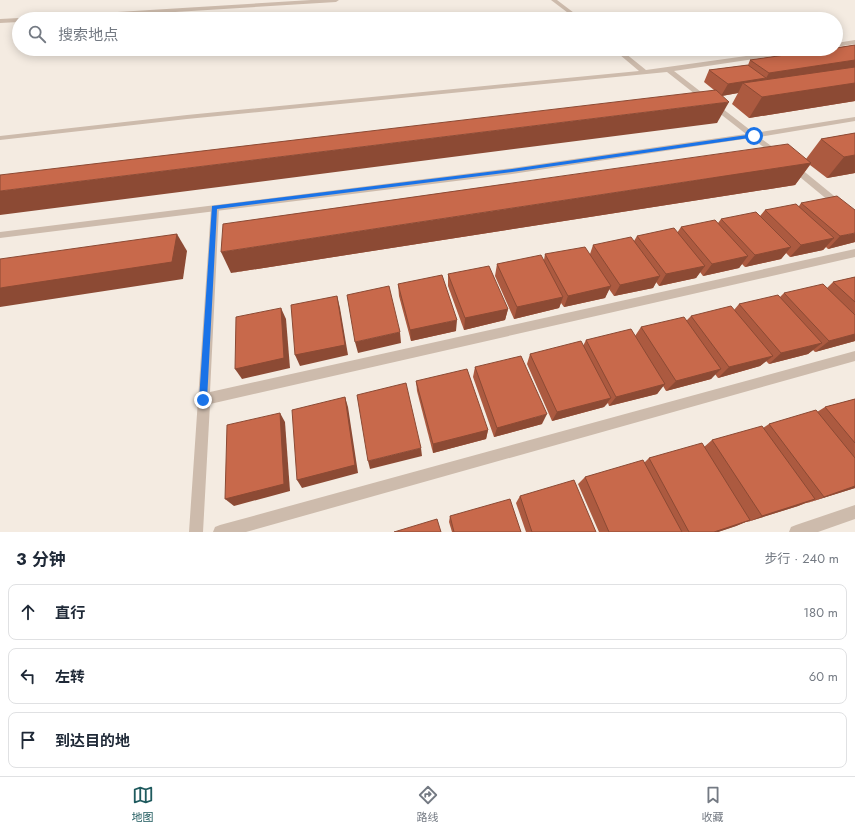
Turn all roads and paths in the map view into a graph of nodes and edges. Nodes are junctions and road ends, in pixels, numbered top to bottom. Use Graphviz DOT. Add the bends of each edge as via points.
graph roads {
  1 [pos="336,0"];
  2 [pos="554,0"];
  3 [pos="147,12"];
  4 [pos="570,12"];
  5 [pos="12,20"];
  6 [pos="0,21"];
  7 [pos="855,42"];
  8 [pos="843,44"];
  9 [pos="625,56"];
  10 [pos="761,56"];
  11 [pos="668,70"];
  12 [pos="644,72"];
  13 [pos="855,119"];
  14 [pos="754,136"];
  15 [pos="0,138"];
  16 [pos="214,208"];
  17 [pos="855,218"];
  18 [pos="0,235"];
  19 [pos="855,253"];
  20 [pos="855,356"];
  21 [pos="203,400"];
  22 [pos="855,512"];
  23 [pos="196,532"];
  24 [pos="220,532"];
  25 [pos="796,532"];
  1 -- 3 [label="street"];
  2 -- 4 [label="street"];
  5 -- 6 [label="street"];
  7 -- 8 [label="street"];
  9 -- 12 [label="street"];
  10 -- 11 [label="street"];
  11 -- 12 [label="street"];
  11 -- 14 [label="street"];
  12 -- 15 [label="street"];
  13 -- 14 [label="street"];
  14 -- 16 [label="street"];
  14 -- 17 [label="street"];
  16 -- 18 [label="street"];
  16 -- 21 [label="street"];
  19 -- 21 [label="street"];
  20 -- 24 [label="street"];
  21 -- 23 [label="street"];
  22 -- 25 [label="street"];
}
